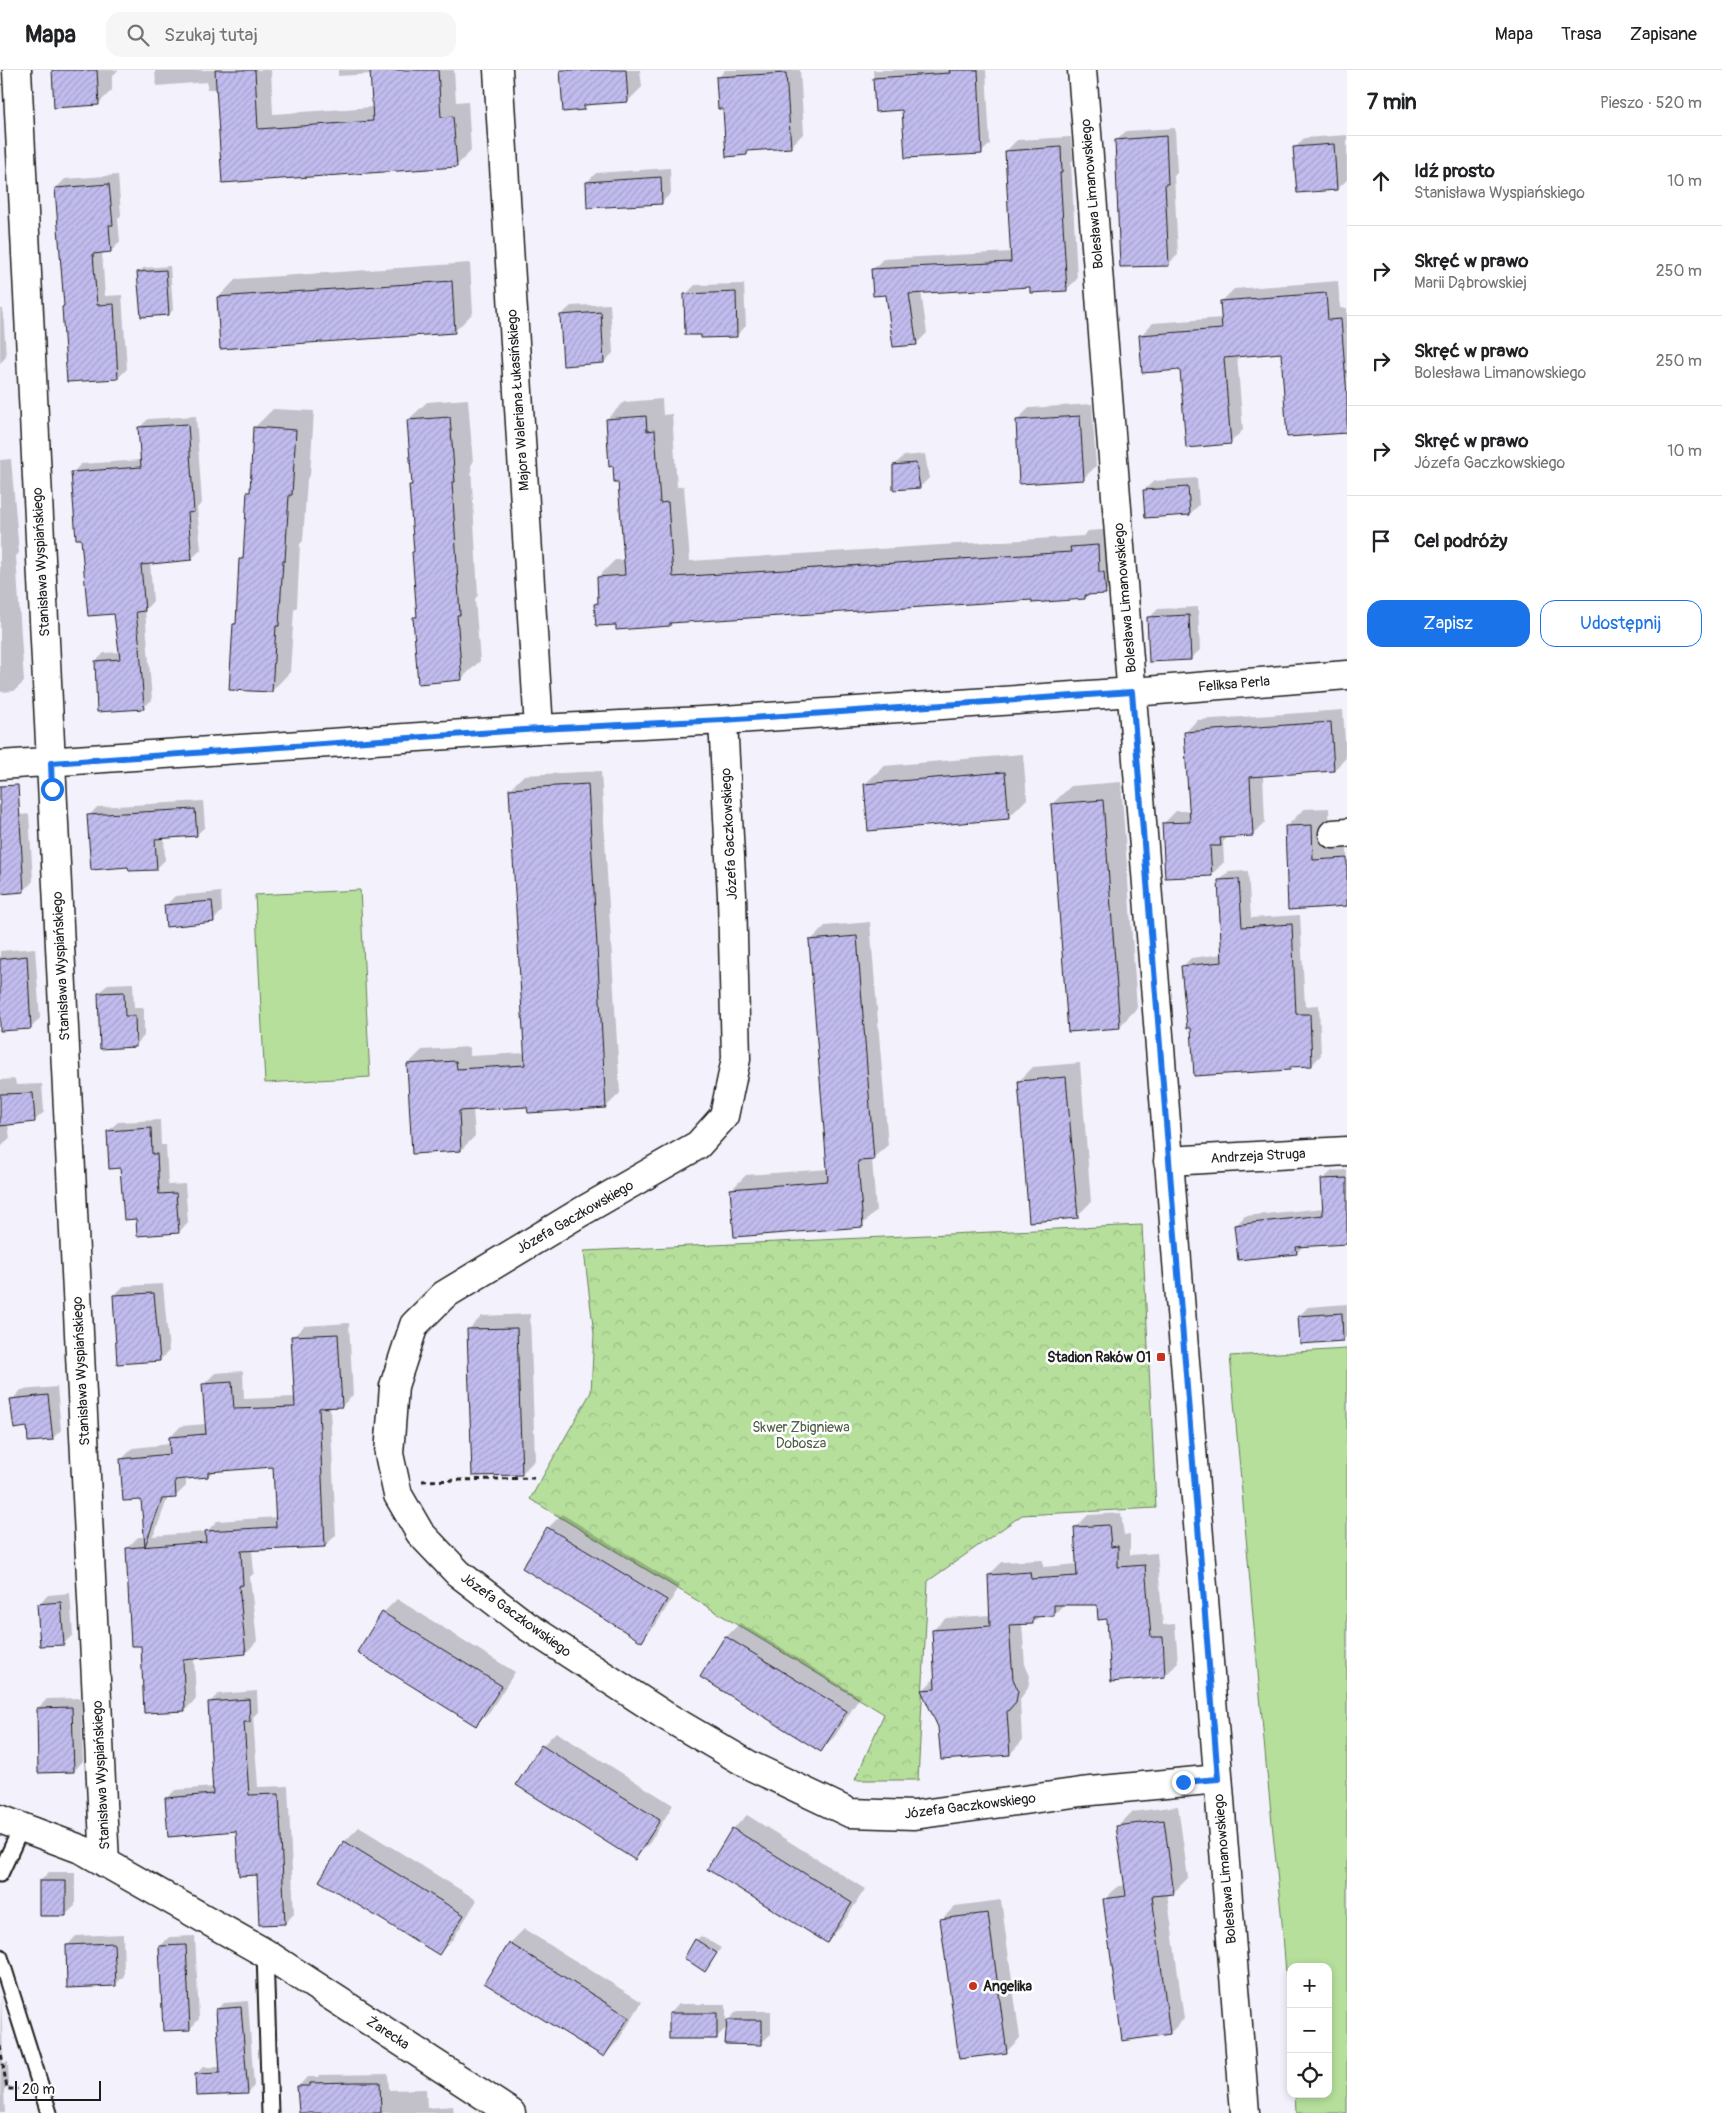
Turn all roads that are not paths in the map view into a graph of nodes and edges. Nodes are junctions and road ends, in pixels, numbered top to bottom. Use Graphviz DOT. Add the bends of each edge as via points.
graph roads {
  1 [pos="18,70"];
  2 [pos="498,70"];
  3 [pos="1082,70"];
  4 [pos="1343,682"];
  5 [pos="1132,692"];
  6 [pos="723,720"];
  7 [pos="539,729"];
  8 [pos="51,763"];
  9 [pos="0,765"];
  10 [pos="1347,1151"];
  11 [pos="1168,1161"];
  12 [pos="1218,1779"];
  13 [pos="11,1822"];
  14 [pos="105,1862"];
  15 [pos="0,1874"];
  16 [pos="265,1953"];
  17 [pos="0,1957"];
  18 [pos="49,2113"];
  19 [pos="270,2113"];
  20 [pos="511,2113"];
  21 [pos="1245,2113"];
  1 -- 8 [label="street, Stanisława Wyspiańskiego"];
  2 -- 7 [label="street, Majora Waleriana Łukasińskiego"];
  3 -- 5 [label="street, Bolesława Limanowskiego"];
  4 -- 5 [label="street, Feliksa Perla"];
  5 -- 6 [label="street, Feliksa Perla"];
  5 -- 11 [label="street, Bolesława Limanowskiego"];
  6 -- 7 [label="street, Feliksa Perla"];
  6 -- 12 [label="street, Józefa Gaczkowskiego" via="736,1059 724,1116 698,1145 444,1295 414,1325 394,1386 389,1454 398,1496 420,1533 458,1573 527,1626 743,1762 850,1812 914,1815 1081,1792"];
  7 -- 8 [label="street, Feliksa Perla"];
  8 -- 9 [label="street, Feliksa Perla"];
  8 -- 14 [label="street, Stanisława Wyspiańskiego"];
  10 -- 11 [label="street, Andrzeja Struga"];
  11 -- 12 [label="street, Bolesława Limanowskiego"];
  12 -- 21 [label="street, Bolesława Limanowskiego"];
  13 -- 14 [label="street, Żarecka"];
  13 -- 15 [label="lane, Żarecka"];
  14 -- 16 [label="street, Żarecka"];
  16 -- 19 [label="lane"];
  16 -- 20 [label="street, Żarecka"];
  17 -- 18 [label="lane"];
}
